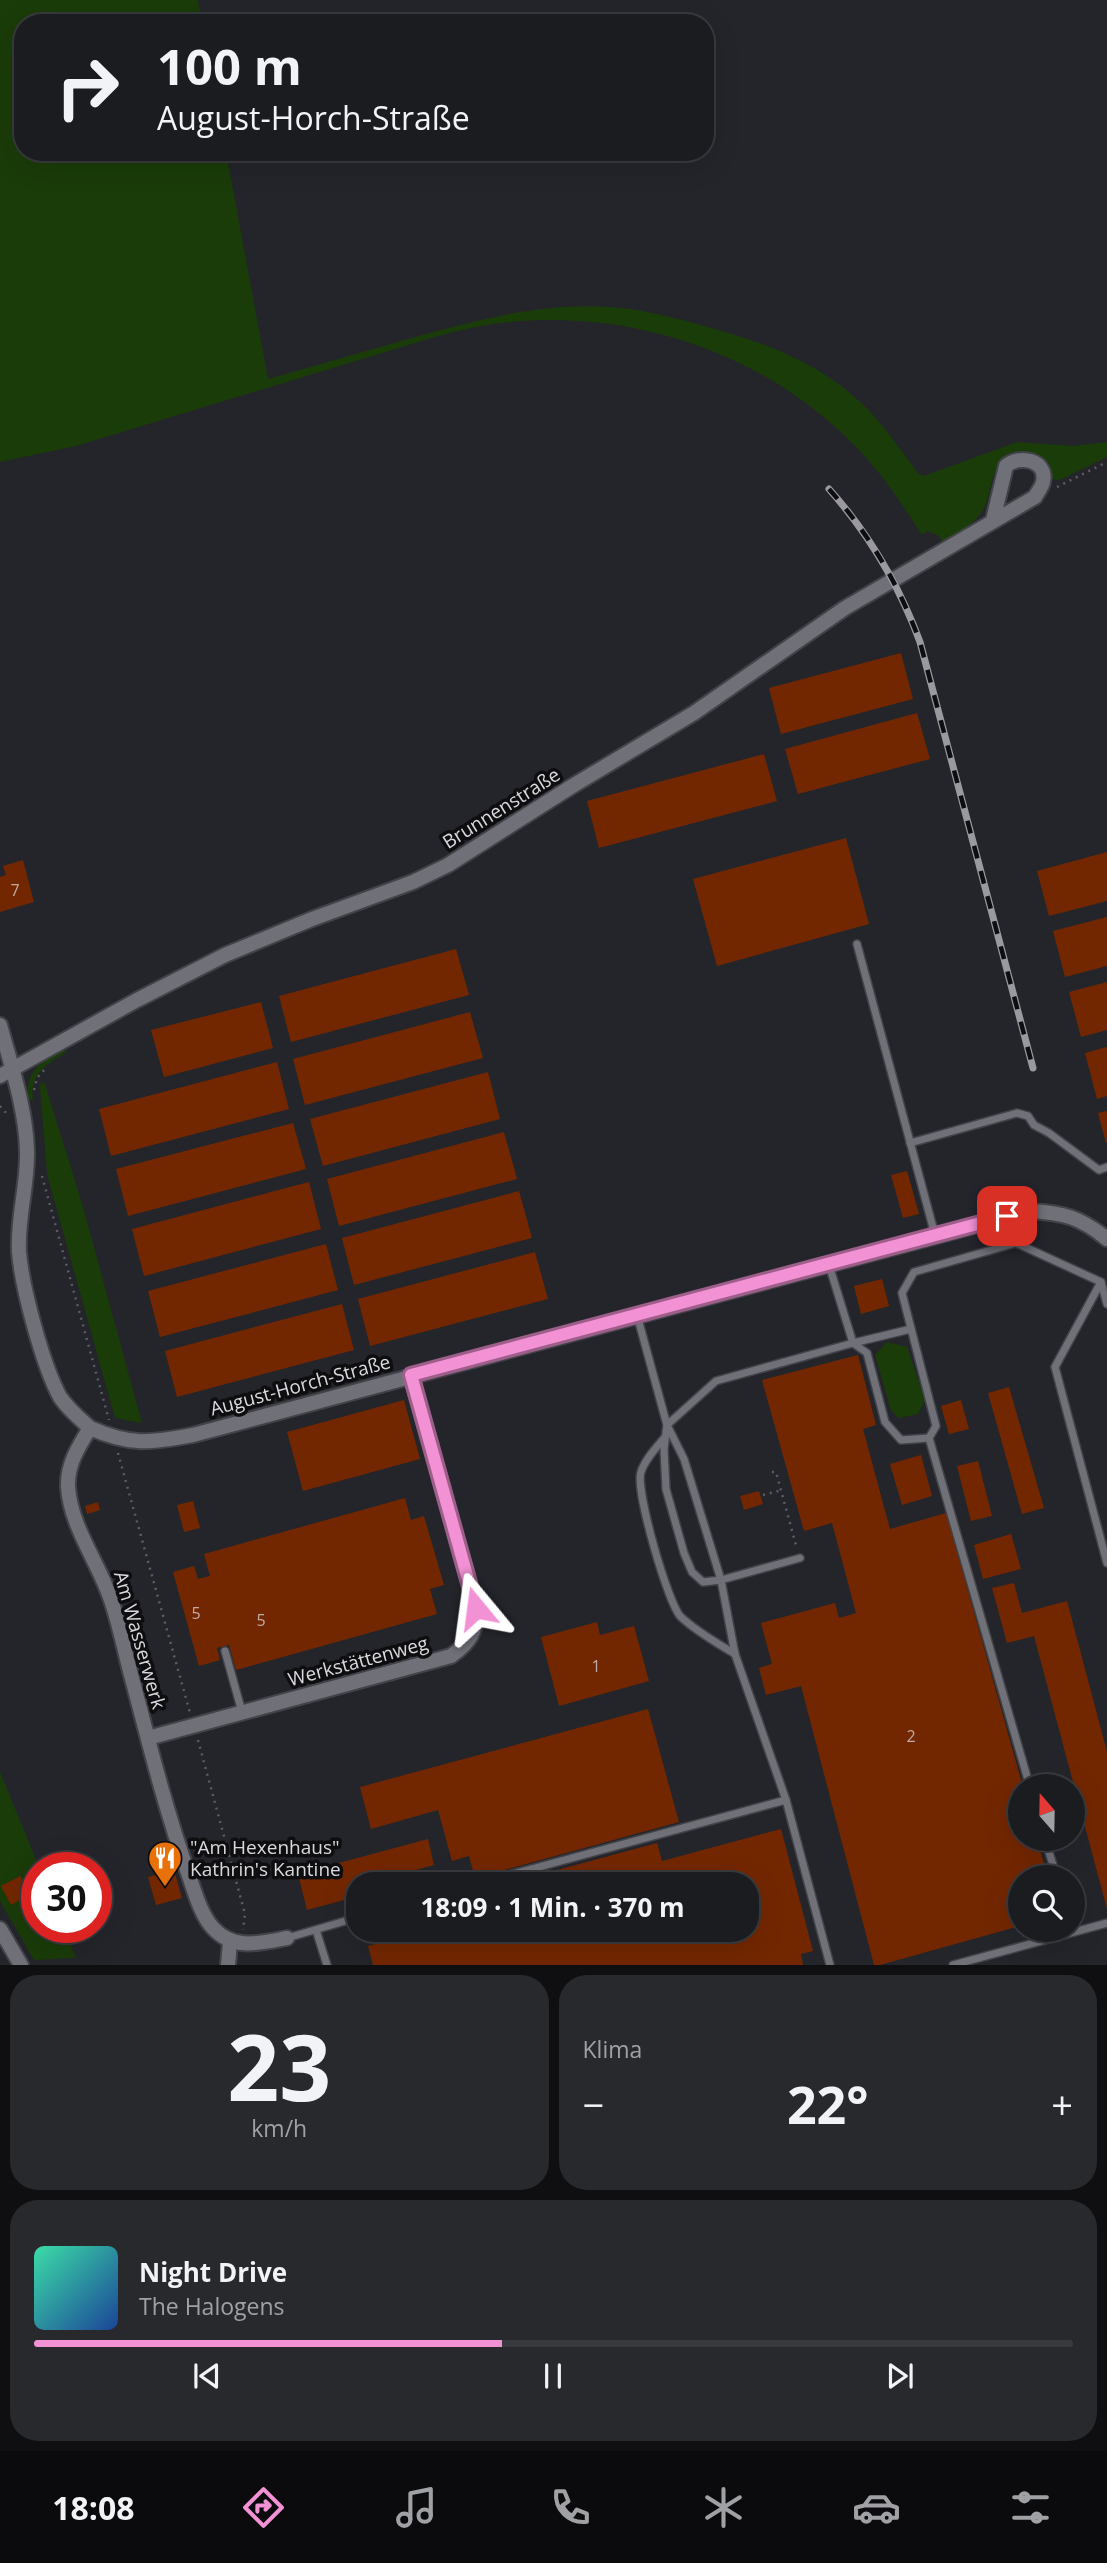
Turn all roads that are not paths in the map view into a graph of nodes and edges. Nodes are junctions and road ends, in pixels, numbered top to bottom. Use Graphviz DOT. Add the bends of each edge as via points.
graph roads {
  1 [pos="993,520"];
  2 [pos="857,944"];
  3 [pos="0,1025"];
  4 [pos="6,1072"];
  5 [pos="910,1143"];
  6 [pos="1107,1167"];
  7 [pos="935,1236"];
  8 [pos="1107,1239"];
  9 [pos="829,1264"];
  10 [pos="1101,1282"];
  11 [pos="1107,1304"];
  12 [pos="637,1314"];
  13 [pos="911,1328"];
  14 [pos="853,1343"];
  15 [pos="411,1375"];
  16 [pos="667,1425"];
  17 [pos="90,1428"];
  18 [pos="666,1436"];
  19 [pos="929,1438"];
  20 [pos="664,1449"];
  21 [pos="684,1459"];
  22 [pos="1107,1534"];
  23 [pos="1102,1543"];
  24 [pos="800,1558"];
  25 [pos="1107,1563"];
  26 [pos="721,1580"];
  27 [pos="225,1651"];
  28 [pos="735,1654"];
  29 [pos="242,1712"];
  30 [pos="148,1738"];
  31 [pos="1026,1774"];
  32 [pos="786,1800"];
  33 [pos="520,1872"];
  34 [pos="346,1921"];
  35 [pos="1107,1923"];
  36 [pos="1085,1928"];
  37 [pos="0,1929"];
  38 [pos="316,1930"];
  39 [pos="287,1938"];
  40 [pos="1034,1942"];
  41 [pos="236,1943"];
  42 [pos="21,1965"];
  43 [pos="228,1965"];
  44 [pos="327,1965"];
  45 [pos="831,1965"];
  46 [pos="953,1965"];
  1 -- 1 [label="street, Brunnenstraße" via="1035,497 1043,483 1041,470 1030,460 1016,459 1006,466"];
  1 -- 4 [label="street, Brunnenstraße" via="845,608 694,713 448,865 225,956"];
  2 -- 5 [label="lane"];
  3 -- 4 [label="street"];
  4 -- 17 [label="street" via="25,1128 19,1252 26,1294 52,1380 71,1411"];
  5 -- 6 [label="lane" via="1017,1112 1099,1170"];
  5 -- 7 [label="lane"];
  7 -- 8 [label="street, August-Horch-Straße" via="1030,1211 1072,1216"];
  7 -- 9 [label="street, August-Horch-Straße"];
  9 -- 12 [label="street, August-Horch-Straße"];
  9 -- 14 [label="lane"];
  10 -- 11 [label="lane"];
  10 -- 13 [label="lane" via="1016,1243 914,1272 902,1293"];
  10 -- 23 [label="lane" via="1055,1367"];
  12 -- 15 [label="street, August-Horch-Straße"];
  12 -- 16 [label="lane"];
  13 -- 14 [label="lane"];
  13 -- 19 [label="lane" via="936,1426"];
  14 -- 16 [label="lane" via="716,1381"];
  14 -- 19 [label="lane" via="867,1353 886,1422 901,1440"];
  15 -- 17 [label="street, August-Horch-Straße" via="157,1442 114,1438"];
  15 -- 29 [label="street, Werkstättenweg" via="476,1608 472,1633 465,1646 451,1656"];
  16 -- 18 [label="lane"];
  16 -- 21 [label="lane"];
  17 -- 30 [label="street, Am Wasserwerk" via="69,1469 72,1514 112,1603"];
  18 -- 20 [label="lane"];
  18 -- 28 [label="lane" via="640,1474 641,1497 670,1600 680,1616"];
  19 -- 31 [label="lane"];
  20 -- 21 [label="lane" via="672,1457"];
  20 -- 26 [label="lane" via="666,1489 692,1572 703,1583"];
  21 -- 26 [label="lane"];
  22 -- 23 [label="lane"];
  23 -- 25 [label="lane"];
  24 -- 26 [label="lane"];
  26 -- 28 [label="lane"];
  27 -- 29 [label="lane"];
  28 -- 32 [label="lane"];
  29 -- 30 [label="street, Werkstättenweg"];
  30 -- 41 [label="street, Am Wasserwerk" via="200,1905 212,1927"];
  32 -- 33 [label="lane"];
  32 -- 45 [label="lane"];
  34 -- 38 [label="lane"];
  35 -- 36 [label="lane"];
  37 -- 42 [label="street"];
  38 -- 39 [label="lane"];
  38 -- 44 [label="lane"];
  39 -- 41 [label="street"];
  40 -- 46 [label="lane"];
  41 -- 43 [label="street"];
}
